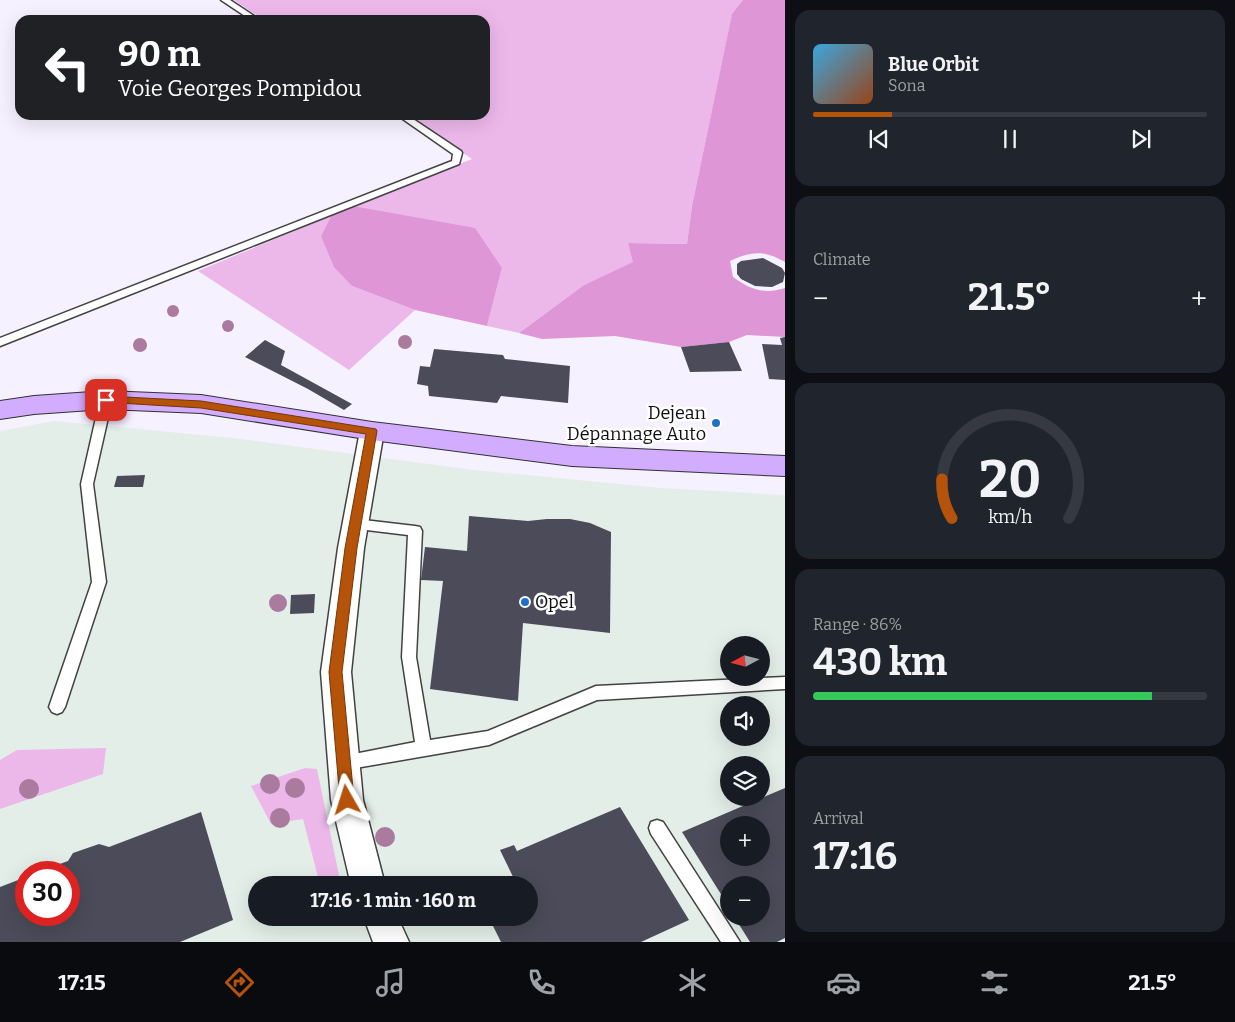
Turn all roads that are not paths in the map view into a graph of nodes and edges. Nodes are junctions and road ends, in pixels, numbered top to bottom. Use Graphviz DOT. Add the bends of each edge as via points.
graph roads {
  1 [pos="225,0"];
  2 [pos="248,15"];
  3 [pos="409,120"];
  4 [pos="0,342"];
  5 [pos="106,400"];
  6 [pos="0,410"];
  7 [pos="372,431"];
  8 [pos="785,466"];
  9 [pos="356,524"];
  10 [pos="785,683"];
  11 [pos="57,707"];
  12 [pos="424,748"];
  13 [pos="343,763"];
  14 [pos="657,828"];
  15 [pos="366,876"];
  16 [pos="384,926"];
  17 [pos="391,942"];
  18 [pos="731,942"];
  1 -- 2 [label="lane"];
  3 -- 4 [label="lane" via="458,154 456,162"];
  5 -- 6 [label="main road"];
  5 -- 7 [label="main road" via="201,404"];
  5 -- 11 [label="lane" via="87,484 99,582"];
  7 -- 8 [label="main road" via="572,456"];
  7 -- 9 [label="street"];
  9 -- 12 [label="lane" via="415,531 409,657"];
  9 -- 13 [label="street" via="336,672"];
  10 -- 12 [label="lane" via="596,693 489,738"];
  12 -- 13 [label="lane"];
  13 -- 15 [label="street" via="347,800"];
  14 -- 18 [label="lane"];
  16 -- 17 [label="street"];
}
